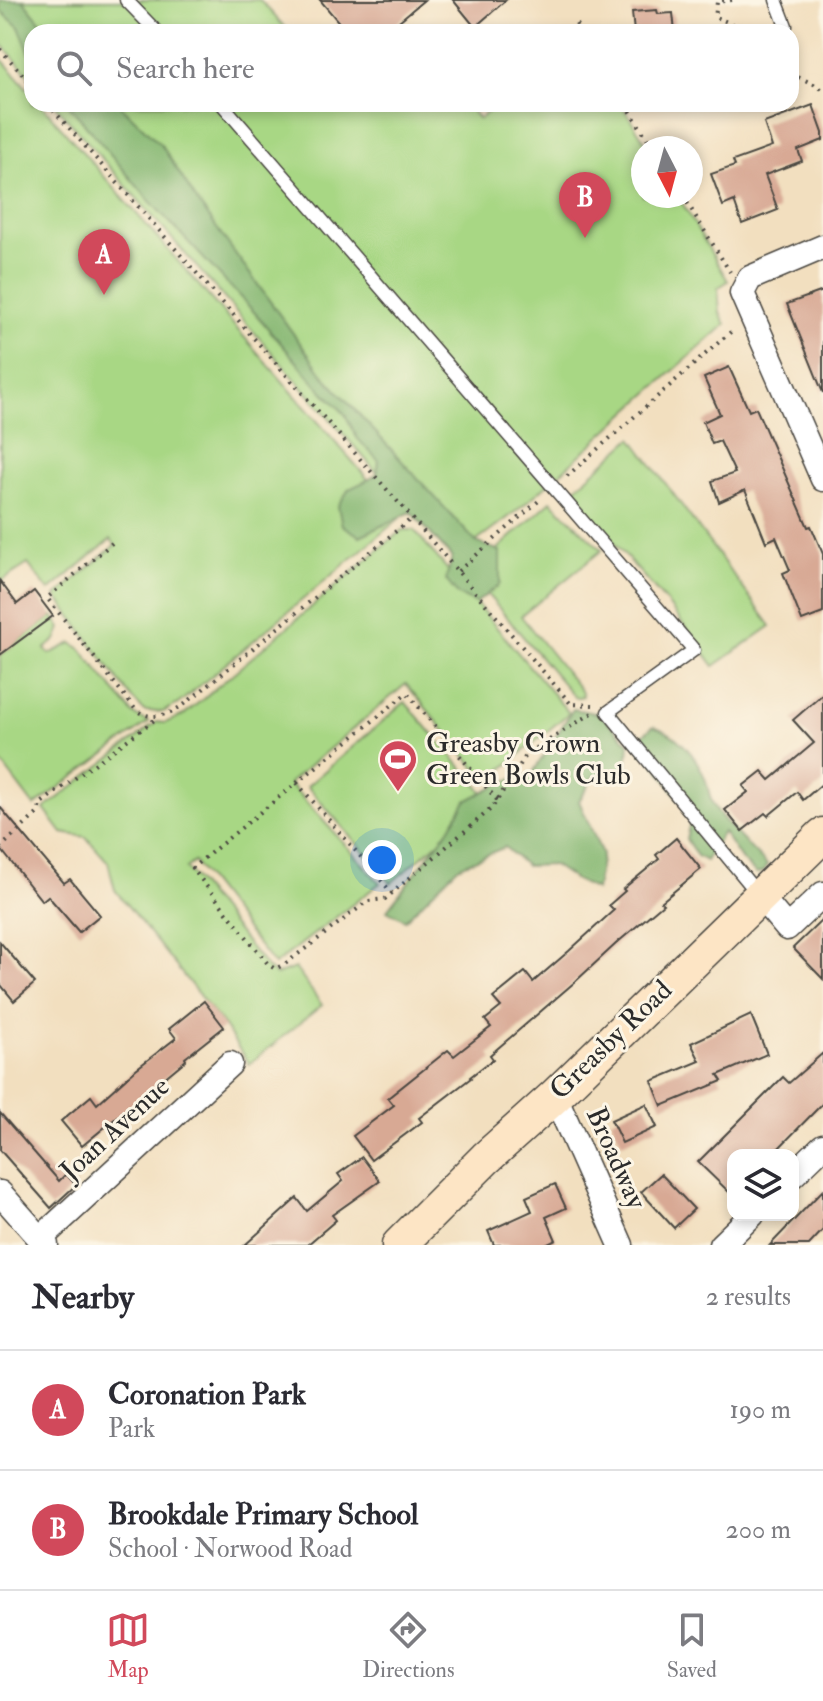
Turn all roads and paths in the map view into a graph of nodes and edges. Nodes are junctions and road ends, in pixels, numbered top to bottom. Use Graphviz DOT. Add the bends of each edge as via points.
graph roads {
  1 [pos="126,0"];
  2 [pos="732,0"];
  3 [pos="776,0"];
  4 [pos="149,24"];
  5 [pos="732,24"];
  6 [pos="785,24"];
  7 [pos="0,49"];
  8 [pos="24,76"];
  9 [pos="799,78"];
  10 [pos="823,90"];
  11 [pos="55,112"];
  12 [pos="229,112"];
  13 [pos="631,112"];
  14 [pos="646,136"];
  15 [pos="690,208"];
  16 [pos="823,247"];
  17 [pos="744,289"];
  18 [pos="751,314"];
  19 [pos="823,479"];
  20 [pos="555,487"];
  21 [pos="412,518"];
  22 [pos="112,543"];
  23 [pos="458,572"];
  24 [pos="608,712"];
  25 [pos="159,716"];
  26 [pos="297,783"];
  27 [pos="497,800"];
  28 [pos="823,835"];
  29 [pos="0,848"];
  30 [pos="392,893"];
  31 [pos="823,894"];
  32 [pos="760,896"];
  33 [pos="230,1064"];
  34 [pos="555,1096"];
  35 [pos="823,1146"];
  36 [pos="799,1169"];
  37 [pos="0,1193"];
  38 [pos="746,1221"];
  39 [pos="43,1242"];
  40 [pos="399,1245"];
  41 [pos="621,1245"];
  42 [pos="721,1245"];
  1 -- 4 [label="lane"];
  2 -- 5 [label="path" via="717,2 715,17"];
  3 -- 6 [label="lane"];
  7 -- 8 [label="path"];
  9 -- 10 [label="path"];
  11 -- 21 [label="path"];
  12 -- 20 [label="lane"];
  13 -- 14 [label="path"];
  15 -- 17 [label="path"];
  16 -- 17 [label="street" via="750,278"];
  17 -- 18 [label="street"];
  18 -- 19 [label="street"];
  18 -- 20 [label="path"];
  20 -- 23 [label="path"];
  20 -- 24 [label="lane" via="694,650"];
  21 -- 23 [label="path"];
  21 -- 25 [label="path" via="185,704"];
  22 -- 25 [label="path" via="47,598 136,710"];
  23 -- 24 [label="path" via="571,704"];
  24 -- 27 [label="path" via="594,712 527,754"];
  24 -- 32 [label="lane"];
  25 -- 29 [label="path" via="40,804 38,813"];
  26 -- 27 [label="path" via="407,693"];
  26 -- 30 [label="path"];
  26 -- 30 [label="path" via="192,868 268,964 275,969 285,964 368,901"];
  27 -- 30 [label="path"];
  28 -- 32 [label="main road, Greasby Road"];
  31 -- 32 [label="street" via="787,928"];
  32 -- 34 [label="main road, Greasby Road"];
  33 -- 39 [label="street, Joan Avenue"];
  34 -- 40 [label="main road, Greasby Road"];
  34 -- 41 [label="street, Broadway"];
  35 -- 36 [label="street"];
  37 -- 39 [label="street"];
  38 -- 42 [label="street"];
}
